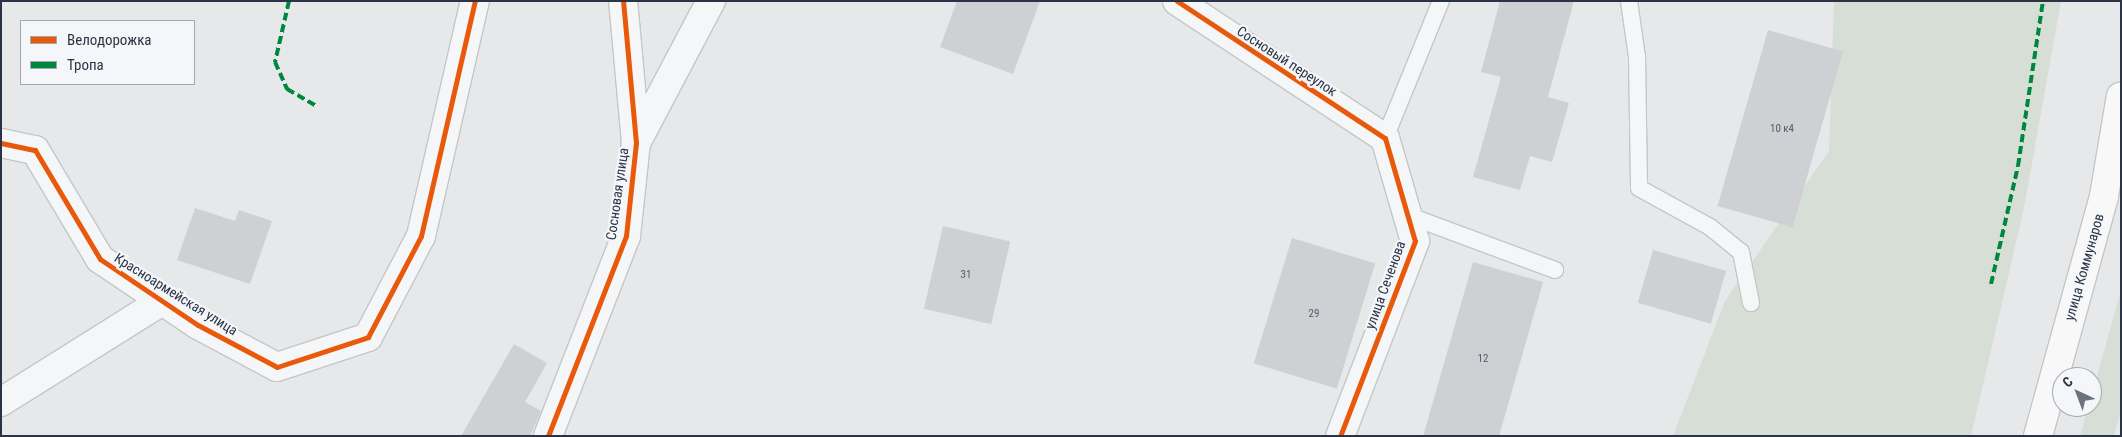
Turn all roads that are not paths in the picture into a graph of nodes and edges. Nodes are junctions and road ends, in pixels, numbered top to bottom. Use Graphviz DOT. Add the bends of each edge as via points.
graph roads {
  1 [pos="475,1"];
  2 [pos="623,1"];
  3 [pos="711,1"];
  4 [pos="1177,1"];
  5 [pos="1441,1"];
  6 [pos="1629,1"];
  7 [pos="2121,96"];
  8 [pos="1386,138"];
  9 [pos="1,143"];
  10 [pos="636,143"];
  11 [pos="1407,215"];
  12 [pos="1555,270"];
  13 [pos="162,301"];
  14 [pos="1751,303"];
  15 [pos="1,402"];
  16 [pos="548,436"];
  17 [pos="1340,436"];
  18 [pos="2038,436"];
  1 -- 13 [label="street, Красноармейская улица" via="421,236 368,337 277,367 198,325"];
  2 -- 10 [label="street, Сосновая улица"];
  3 -- 10 [label="street"];
  4 -- 8 [label="street, Сосновый переулок"];
  5 -- 8 [label="lane"];
  6 -- 14 [label="lane" via="1636,57 1639,188 1710,227 1741,252"];
  7 -- 18 [label="main road, улица Коммунаров" via="2104,196"];
  8 -- 11 [label="street, улица Сеченова"];
  9 -- 13 [label="street, Красноармейская улица" via="35,150 100,259"];
  10 -- 16 [label="street, Сосновая улица" via="626,236"];
  11 -- 12 [label="lane"];
  11 -- 17 [label="street, улица Сеченова" via="1414,241"];
  13 -- 15 [label="street, Красноармейская улица"];
}
